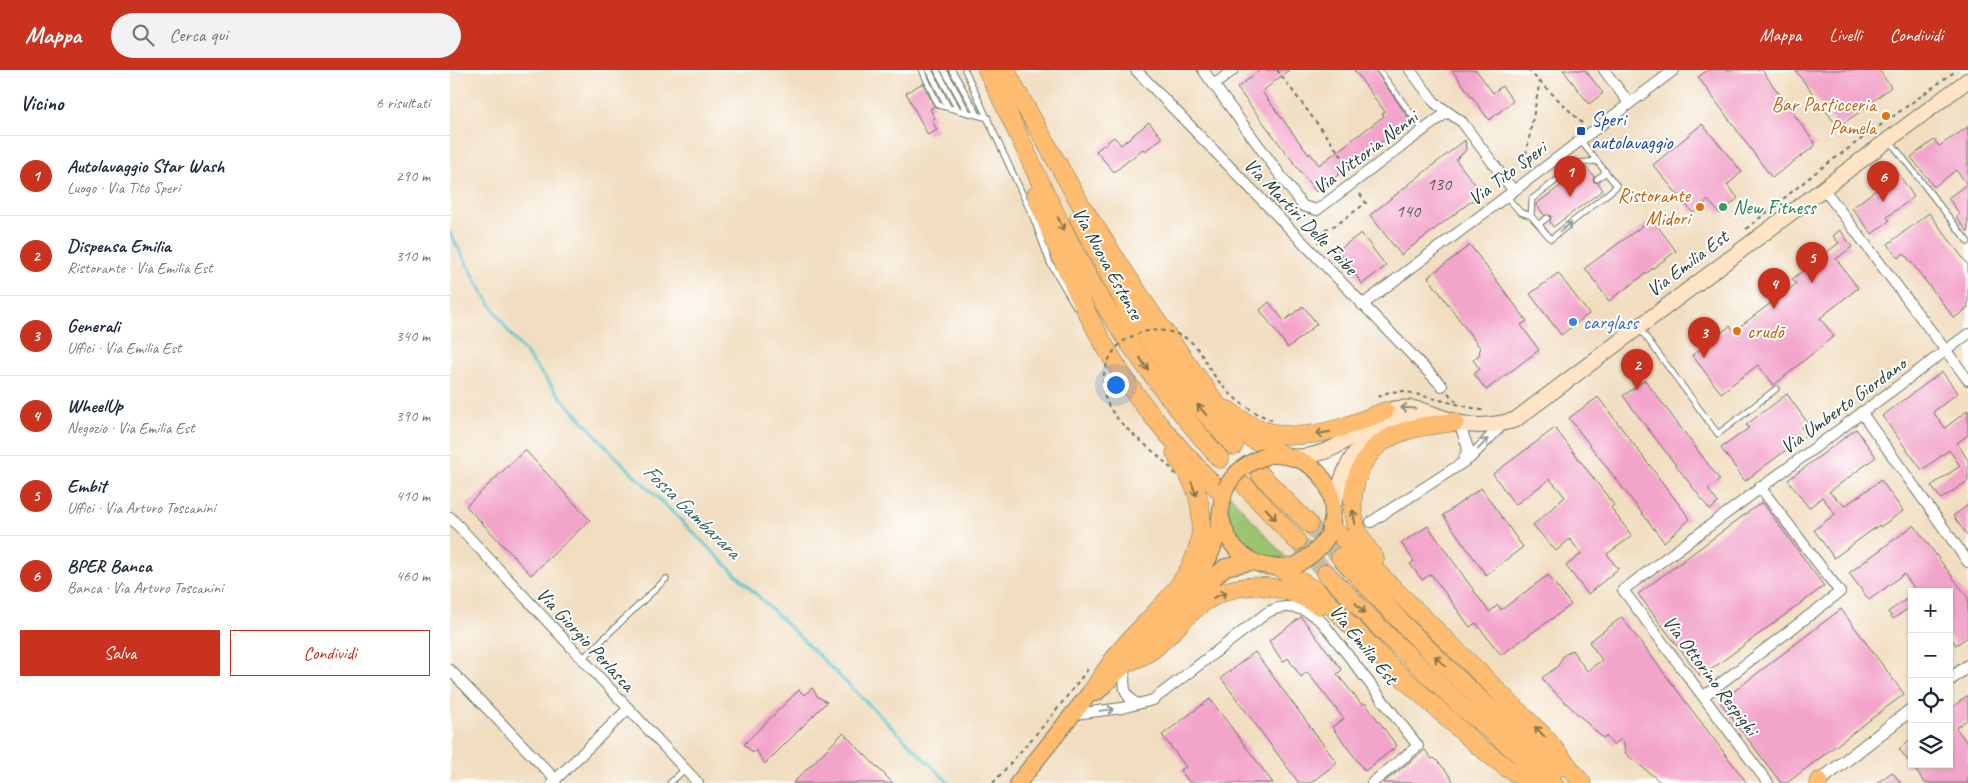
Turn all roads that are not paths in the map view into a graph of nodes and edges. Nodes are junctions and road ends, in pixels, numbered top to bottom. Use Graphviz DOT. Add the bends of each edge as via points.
graph roads {
  1 [pos="922,70"];
  2 [pos="929,70"];
  3 [pos="937,70"];
  4 [pos="944,70"];
  5 [pos="952,70"];
  6 [pos="966,70"];
  7 [pos="987,70"];
  8 [pos="1006,70"];
  9 [pos="1136,70"];
  10 [pos="1203,70"];
  11 [pos="1233,70"];
  12 [pos="1379,70"];
  13 [pos="1410,70"];
  14 [pos="1604,70"];
  15 [pos="1674,70"];
  16 [pos="1968,80"];
  17 [pos="1214,85"];
  18 [pos="1012,101"];
  19 [pos="1630,103"];
  20 [pos="948,107"];
  21 [pos="958,110"];
  22 [pos="968,113"];
  23 [pos="1446,113"];
  24 [pos="978,115"];
  25 [pos="988,118"];
  26 [pos="1424,130"];
  27 [pos="1888,139"];
  28 [pos="1580,140"];
  29 [pos="1597,161"];
  30 [pos="1606,172"];
  31 [pos="1597,179"];
  32 [pos="1823,188"];
  33 [pos="1513,190"];
  34 [pos="1531,216"];
  35 [pos="1547,218"];
  36 [pos="1539,224"];
  37 [pos="1968,242"];
  38 [pos="1362,305"];
  39 [pos="1638,327"];
  40 [pos="1968,334"];
  41 [pos="1104,346"];
  42 [pos="1946,351"];
  43 [pos="1968,380"];
  44 [pos="1442,386"];
  45 [pos="1776,389"];
  46 [pos="1211,395"];
  47 [pos="1380,405"];
  48 [pos="1861,412"];
  49 [pos="1153,416"];
  50 [pos="1457,422"];
  51 [pos="1503,424"];
  52 [pos="1234,446"];
  53 [pos="1289,456"];
  54 [pos="1220,459"];
  55 [pos="1462,463"];
  56 [pos="1260,474"];
  57 [pos="1246,486"];
  58 [pos="1760,487"];
  59 [pos="1224,491"];
  60 [pos="1333,507"];
  61 [pos="450,517"];
  62 [pos="1221,517"];
  63 [pos="1371,522"];
  64 [pos="1309,524"];
  65 [pos="1330,531"];
  66 [pos="1297,541"];
  67 [pos="1340,557"];
  68 [pos="1252,562"];
  69 [pos="1968,562"];
  70 [pos="1288,566"];
  71 [pos="1326,573"];
  72 [pos="666,579"];
  73 [pos="1623,590"];
  74 [pos="1351,627"];
  75 [pos="582,659"];
  76 [pos="1124,664"];
  77 [pos="1469,664"];
  78 [pos="1968,666"];
  79 [pos="450,670"];
  80 [pos="1952,678"];
  81 [pos="1092,691"];
  82 [pos="1704,696"];
  83 [pos="1137,704"];
  84 [pos="628,709"];
  85 [pos="1908,712"];
  86 [pos="1446,716"];
  87 [pos="1072,718"];
  88 [pos="684,769"];
  89 [pos="554,781"];
  90 [pos="1818,782"];
  91 [pos="670,783"];
  92 [pos="698,783"];
  93 [pos="1018,783"];
  94 [pos="1372,783"];
  95 [pos="1532,783"];
  96 [pos="1545,783"];
  97 [pos="1554,783"];
  98 [pos="1581,783"];
  99 [pos="1768,783"];
  1 -- 20 [label="lane" via="938,105"];
  2 -- 20 [label="lane"];
  3 -- 21 [label="lane"];
  4 -- 22 [label="lane"];
  5 -- 24 [label="lane"];
  6 -- 25 [label="lane"];
  7 -- 18 [label="highway, Via Nuova Estense"];
  8 -- 18 [label="highway, Via Nuova Estense"];
  9 -- 38 [label="street, Via Martiri Delle Foibe"];
  10 -- 17 [label="street, Via Vittoria Nenni"];
  11 -- 17 [label="street"];
  12 -- 26 [label="lane"];
  13 -- 23 [label="street"];
  14 -- 19 [label="street"];
  15 -- 19 [label="street, Via Tito Speri"];
  16 -- 27 [label="main road, Via Emilia Est"];
  17 -- 26 [label="street, Via Vittoria Nenni" via="1303,206 1317,210"];
  18 -- 41 [label="highway" via="1033,189 1068,275"];
  18 -- 46 [label="highway" via="1154,317"];
  52 -- 18 [label="highway, Via Nuova Estense, one-way" via="1184,389 1131,315"];
  18 -- 54 [label="highway, Via Nuova Estense, one-way" via="1072,248 1093,285 1168,399"];
  19 -- 28 [label="street, Via Tito Speri"];
  20 -- 21 [label="lane"];
  21 -- 22 [label="lane"];
  22 -- 24 [label="lane"];
  23 -- 26 [label="street, Via Vittoria Nenni"];
  23 -- 33 [label="street" via="1462,122"];
  24 -- 25 [label="lane"];
  25 -- 41 [label="lane" via="1050,263 1067,294"];
  27 -- 32 [label="main road, Via Emilia Est"];
  27 -- 37 [label="lane"];
  28 -- 29 [label="lane"];
  28 -- 33 [label="street, Via Tito Speri"];
  29 -- 30 [label="lane"];
  29 -- 34 [label="lane" via="1579,163 1532,200"];
  30 -- 31 [label="lane"];
  36 -- 30 [label="lane, one-way" via="1551,239 1617,186"];
  32 -- 39 [label="main road, Via Emilia Est"];
  32 -- 42 [label="street"];
  33 -- 34 [label="lane" via="1520,212"];
  33 -- 38 [label="street, Via Tito Speri"];
  34 -- 36 [label="lane"];
  35 -- 36 [label="lane"];
  38 -- 44 [label="street, Via Martiri Delle Foibe"];
  39 -- 45 [label="lane" via="1718,434"];
  39 -- 51 [label="main road, Via Emilia Est" via="1523,415"];
  40 -- 42 [label="street, Via Umberto Giordano"];
  41 -- 49 [label="highway"];
  42 -- 43 [label="street"];
  42 -- 48 [label="street, Via Umberto Giordano"];
  47 -- 46 [label="highway, one-way" via="1323,434 1285,434 1268,432 1246,422"];
  46 -- 53 [label="highway" via="1242,434"];
  50 -- 47 [label="main road, Via Emilia Est, one-way" via="1416,408"];
  47 -- 53 [label="main road, Via Emilia Est" via="1328,451 1316,456"];
  48 -- 58 [label="street, Via Umberto Giordano"];
  48 -- 69 [label="street"];
  49 -- 59 [label="highway"];
  49 -- 81 [label="highway, one-way" via="1196,493 1200,525 1198,548 1183,582 1122,648"];
  50 -- 51 [label="main road, Via Emilia Est" via="1480,426"];
  50 -- 55 [label="street" via="1468,448"];
  50 -- 60 [label="main road, Via Emilia Est" via="1403,421 1373,434 1351,458"];
  77 -- 50 [label="highway, one-way" via="1379,564 1364,544 1352,511 1357,478 1366,459 1381,442 1404,432"];
  55 -- 51 [label="street, Via Emilia Est, one-way"];
  53 -- 59 [label="main road, bridge" via="1266,456 1248,463"];
  53 -- 60 [label="main road, Via Emilia Est" via="1310,465 1319,473 1329,488"];
  55 -- 63 [label="street, Via Emilia Est"];
  56 -- 64 [label="highway"];
  57 -- 66 [label="highway, one-way"];
  58 -- 73 [label="street, Via Umberto Giordano"];
  58 -- 82 [label="street" via="1840,592"];
  59 -- 62 [label="main road"];
  60 -- 65 [label="main road, Via Emilia Est"];
  61 -- 75 [label="street, Via Giorgio Perlasca"];
  62 -- 68 [label="main road" via="1230,543"];
  62 -- 81 [label="main road" via="1213,548 1193,586 1123,654"];
  65 -- 70 [label="main road, bridge" via="1310,557"];
  65 -- 77 [label="highway"];
  98 -- 67 [label="highway, one-way" via="1533,746 1475,694 1402,625"];
  68 -- 70 [label="main road"];
  68 -- 76 [label="main road" via="1226,568"];
  70 -- 74 [label="highway"];
  71 -- 97 [label="highway, one-way" via="1462,707"];
  72 -- 75 [label="lane"];
  73 -- 82 [label="street, Via Ottorino Respighi"];
  76 -- 74 [label="highway, one-way" via="1152,651 1203,603 1238,588 1271,586 1291,591"];
  74 -- 86 [label="highway"];
  75 -- 84 [label="street, Via Giorgio Perlasca"];
  76 -- 83 [label="street" via="1124,691"];
  76 -- 87 [label="main road"];
  98 -- 77 [label="highway, one-way" via="1544,736"];
  78 -- 80 [label="street"];
  79 -- 89 [label="street"];
  81 -- 87 [label="main road"];
  82 -- 99 [label="street, Via Ottorino Respighi"];
  87 -- 83 [label="street, one-way"];
  83 -- 94 [label="street, Via Emilia Est" via="1153,700 1268,612 1286,606 1302,609 1323,623 1418,746"];
  84 -- 88 [label="street, Via Giorgio Perlasca"];
  84 -- 89 [label="street"];
  85 -- 90 [label="street"];
  86 -- 95 [label="highway" via="1507,768"];
  86 -- 96 [label="highway" via="1502,757"];
  87 -- 93 [label="main road"];
  88 -- 91 [label="lane"];
  88 -- 92 [label="street, Via Giorgio Perlasca"];
}
